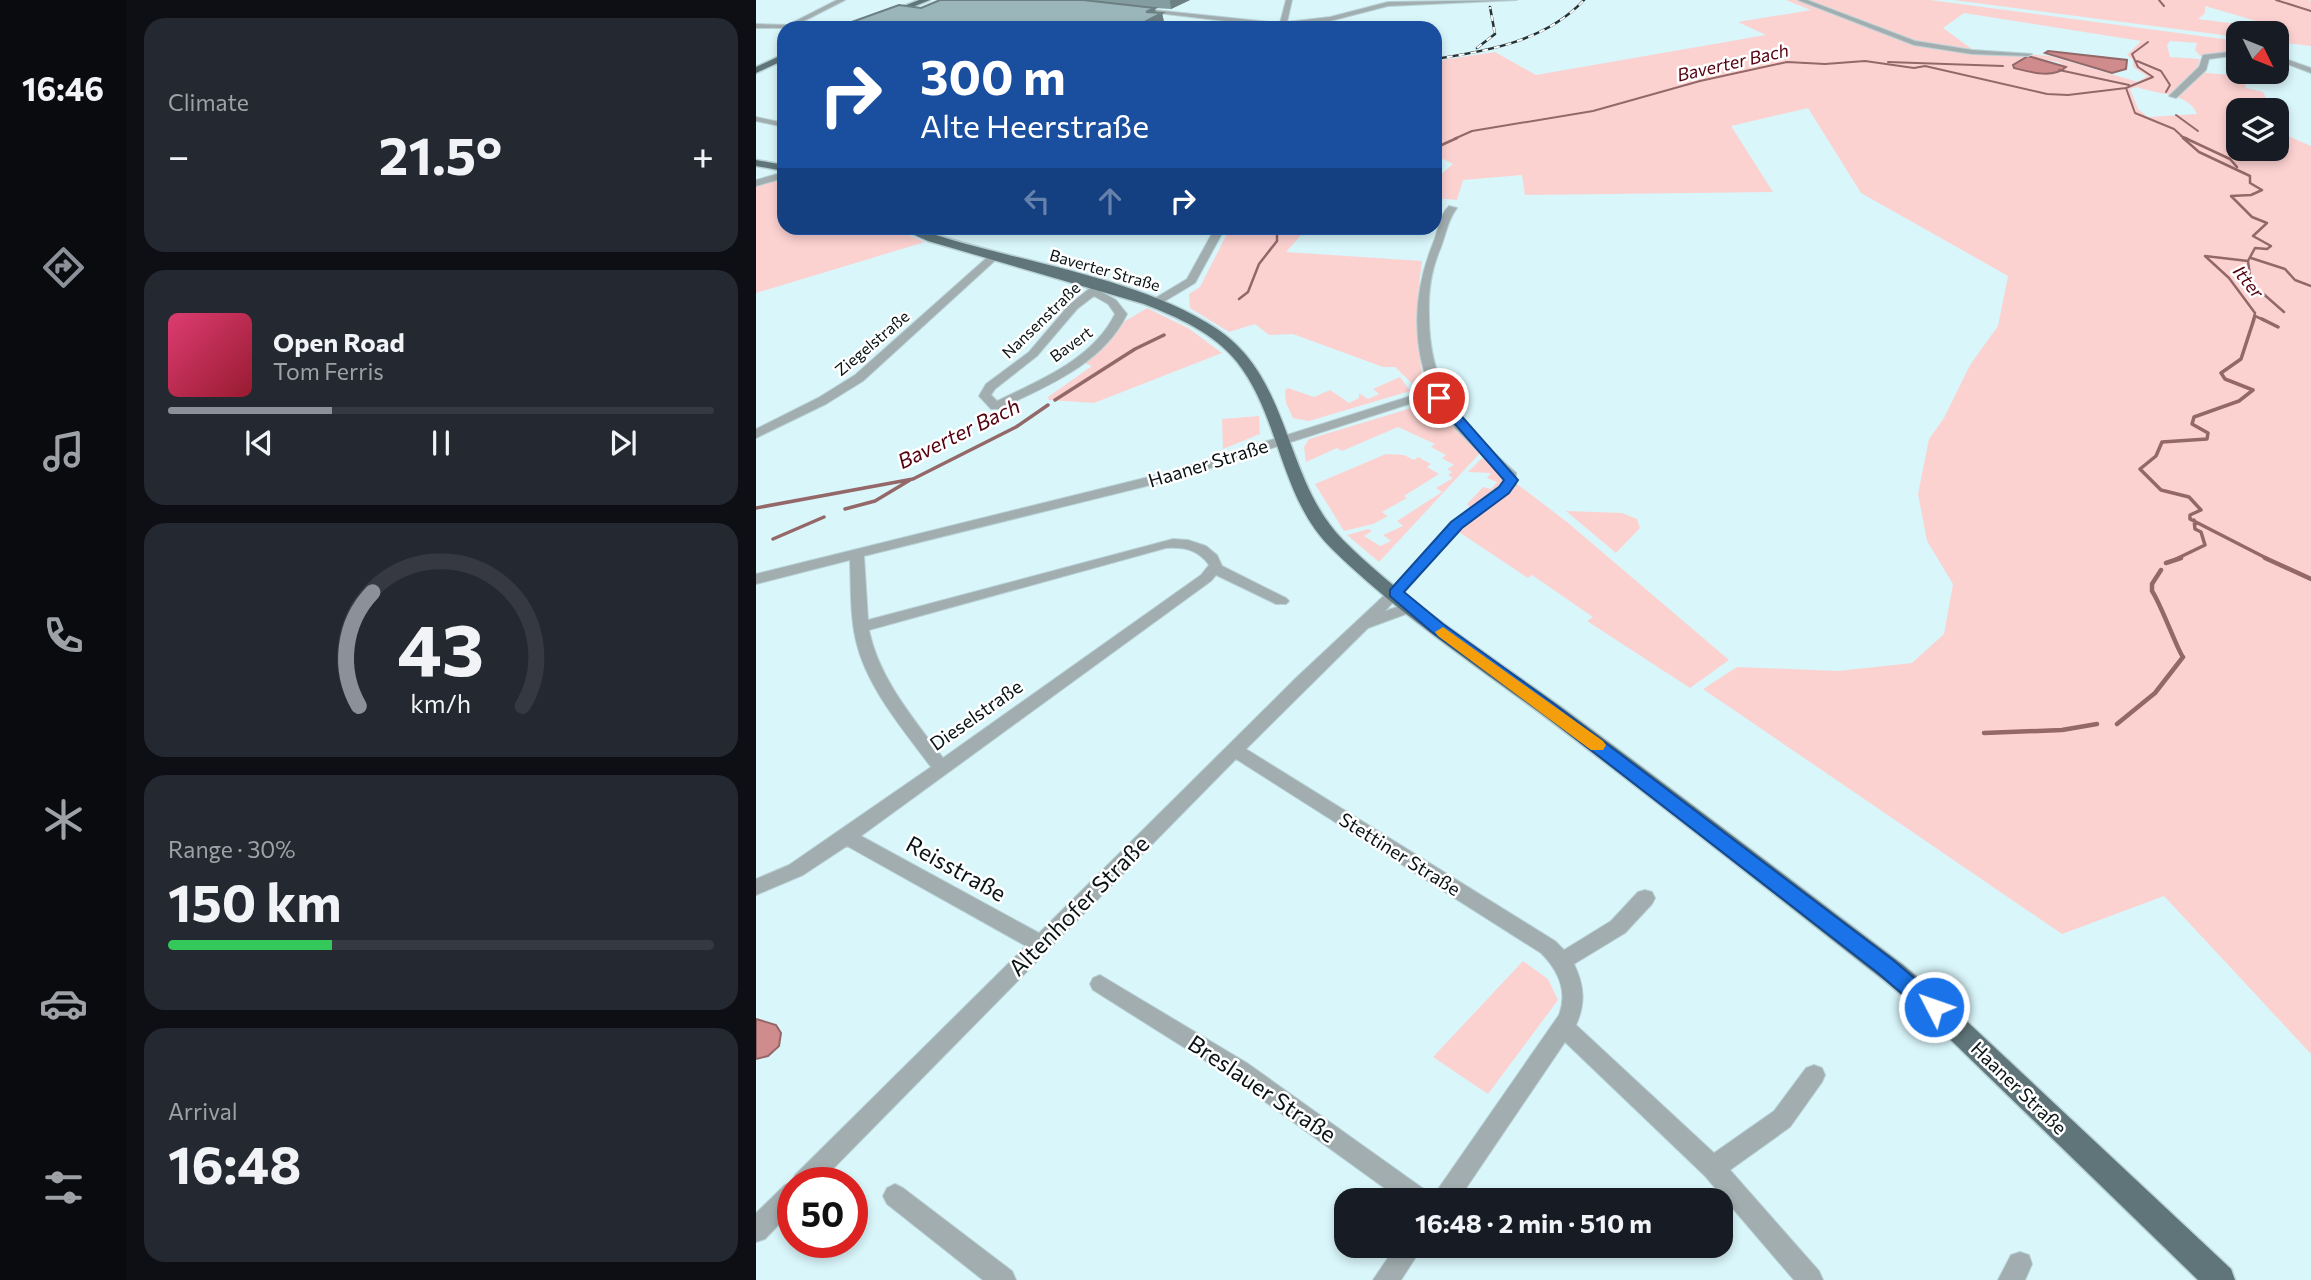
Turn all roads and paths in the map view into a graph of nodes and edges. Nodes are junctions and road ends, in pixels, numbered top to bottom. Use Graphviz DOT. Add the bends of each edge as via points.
graph roads {
  1 [pos="842,0"];
  2 [pos="926,0"];
  3 [pos="1289,0"];
  4 [pos="1514,0"];
  5 [pos="1801,0"];
  6 [pos="1125,9"];
  7 [pos="798,21"];
  8 [pos="870,21"];
  9 [pos="1230,21"];
  10 [pos="1284,21"];
  11 [pos="1319,21"];
  12 [pos="756,26"];
  13 [pos="777,26"];
  14 [pos="2028,54"];
  15 [pos="2226,54"];
  16 [pos="777,60"];
  17 [pos="2289,63"];
  18 [pos="756,70"];
  19 [pos="2311,71"];
  20 [pos="2173,96"];
  21 [pos="756,118"];
  22 [pos="777,123"];
  23 [pos="756,163"];
  24 [pos="777,167"];
  25 [pos="777,177"];
  26 [pos="756,183"];
  27 [pos="1452,208"];
  28 [pos="1442,228"];
  29 [pos="928,235"];
  30 [pos="1216,235"];
  31 [pos="1440,235"];
  32 [pos="995,256"];
  33 [pos="1096,288"];
  34 [pos="1156,302"];
  35 [pos="1435,392"];
  36 [pos="995,406"];
  37 [pos="756,434"];
  38 [pos="1283,440"];
  39 [pos="856,554"];
  40 [pos="1216,569"];
  41 [pos="756,579"];
  42 [pos="1404,600"];
  43 [pos="1281,601"];
  44 [pos="862,627"];
  45 [pos="1356,629"];
  46 [pos="1235,750"];
  47 [pos="940,766"];
  48 [pos="846,837"];
  49 [pos="756,887"];
  50 [pos="1645,898"];
  51 [pos="1041,944"];
  52 [pos="1562,961"];
  53 [pos="1100,984"];
  54 [pos="1564,1027"];
  55 [pos="1814,1076"];
  56 [pos="819,1167"];
  57 [pos="1713,1168"];
  58 [pos="1403,1188"];
  59 [pos="1452,1188"];
  60 [pos="895,1196"];
  61 [pos="777,1209"];
  62 [pos="756,1230"];
  63 [pos="1402,1258"];
  64 [pos="1003,1280"];
  65 [pos="1386,1280"];
  66 [pos="1810,1280"];
  67 [pos="2220,1280"];
  1 -- 7 [label="street"];
  2 -- 8 [label="main road"];
  3 -- 10 [label="street"];
  4 -- 11 [label="street" via="1388,4"];
  5 -- 14 [label="street" via="1914,43"];
  6 -- 9 [label="street"];
  12 -- 13 [label="street"];
  15 -- 20 [label="street" via="2206,57 2203,68"];
  16 -- 18 [label="main road"];
  17 -- 19 [label="street"];
  21 -- 22 [label="street"];
  23 -- 24 [label="main road"];
  25 -- 26 [label="street"];
  27 -- 28 [label="street"];
  29 -- 32 [label="main road, Baverter Straße"];
  30 -- 34 [label="street" via="1191,281"];
  31 -- 35 [label="street" via="1423,286 1424,355"];
  32 -- 33 [label="main road, Baverter Straße"];
  32 -- 37 [label="street, Ziegelstraße" via="859,378"];
  33 -- 34 [label="main road, Baverter Straße"];
  33 -- 36 [label="street, Nansenstraße" via="1073,307 1033,354 987,391 986,399"];
  33 -- 36 [label="street, Bavert" via="1121,314 1112,332 1076,362"];
  34 -- 38 [label="main road, Baverter Straße" via="1199,324 1240,355 1263,385"];
  35 -- 38 [label="street"];
  35 -- 42 [label="street" via="1511,477 1504,490 1457,525"];
  38 -- 39 [label="street, Haaner Straße" via="1163,478"];
  38 -- 42 [label="main road, Haaner Straße" via="1303,497 1319,524"];
  39 -- 41 [label="street, Haaner Straße"];
  39 -- 44 [label="street"];
  40 -- 43 [label="street"];
  40 -- 44 [label="street" via="1214,560 1201,548 1165,544"];
  40 -- 47 [label="street, Dieselstraße"];
  42 -- 45 [label="street, Altenhofer Straße"];
  42 -- 45 [label="street, Altenhofer Straße"];
  42 -- 67 [label="main road, Haaner Straße" via="1894,973"];
  44 -- 47 [label="street" via="878,675"];
  45 -- 46 [label="street, Altenhofer Straße"];
  46 -- 51 [label="street, Altenhofer Straße"];
  46 -- 52 [label="street, Stettiner Straße" via="1548,947"];
  47 -- 48 [label="street, Dieselstraße"];
  48 -- 49 [label="street, Dieselstraße" via="796,870"];
  48 -- 51 [label="street, Reisstraße"];
  50 -- 52 [label="street" via="1618,927"];
  51 -- 56 [label="street, Altenhofer Straße"];
  52 -- 54 [label="street" via="1574,995"];
  53 -- 58 [label="street, Breslauer Straße" via="1239,1070"];
  54 -- 57 [label="street"];
  54 -- 59 [label="street"];
  55 -- 57 [label="street" via="1782,1119"];
  57 -- 66 [label="street"];
  60 -- 64 [label="street"];
  61 -- 62 [label="street"];
  63 -- 65 [label="street"];
}
